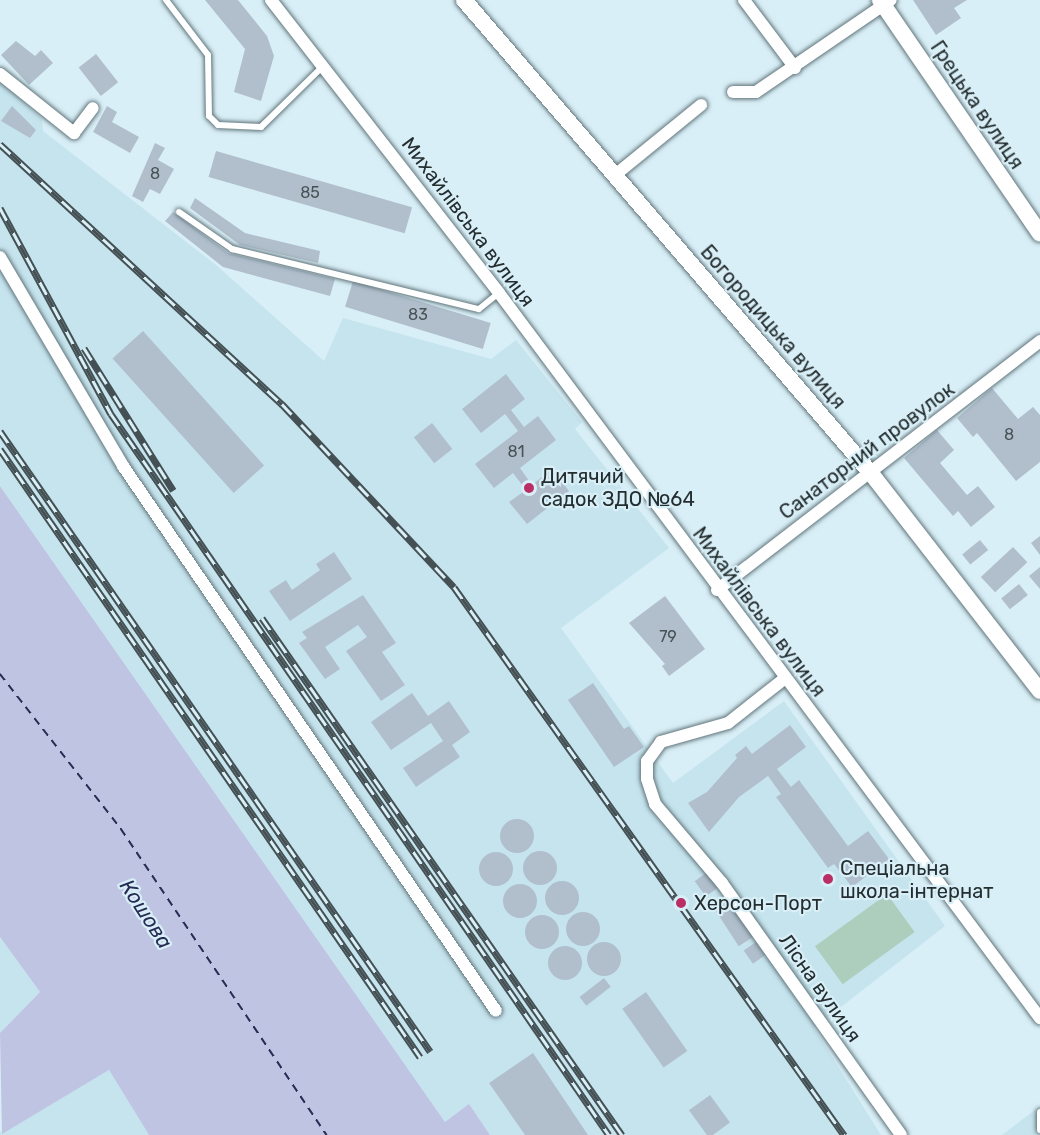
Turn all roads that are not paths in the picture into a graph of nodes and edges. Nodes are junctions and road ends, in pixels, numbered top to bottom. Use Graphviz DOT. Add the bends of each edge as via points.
graph roads {
  1 [pos="166,0"];
  2 [pos="271,0"];
  3 [pos="464,0"];
  4 [pos="744,0"];
  5 [pos="885,2"];
  6 [pos="323,66"];
  7 [pos="795,68"];
  8 [pos="0,74"];
  9 [pos="733,92"];
  10 [pos="701,105"];
  11 [pos="93,108"];
  12 [pos="615,175"];
  13 [pos="179,212"];
  14 [pos="1040,234"];
  15 [pos="0,257"];
  16 [pos="499,293"];
  17 [pos="1040,341"];
  18 [pos="870,472"];
  19 [pos="717,590"];
  20 [pos="784,679"];
  21 [pos="1040,691"];
  22 [pos="496,1011"];
  23 [pos="1040,1018"];
  24 [pos="1040,1112"];
  25 [pos="1039,1133"];
  26 [pos="901,1135"];
  1 -- 6 [label="lane" via="207,55 209,116 218,125 261,127"];
  2 -- 6 [label="street, Михайлівська вулиця"];
  3 -- 12 [label="street, Богородицька вулиця"];
  4 -- 7 [label="street"];
  5 -- 7 [label="street"];
  5 -- 14 [label="street, Грецька вулиця"];
  6 -- 16 [label="street, Михайлівська вулиця"];
  7 -- 9 [label="street" via="756,92"];
  8 -- 11 [label="street" via="74,133"];
  10 -- 12 [label="street"];
  12 -- 18 [label="street, Богородицька вулиця"];
  13 -- 16 [label="lane" via="232,249 479,309"];
  15 -- 22 [label="street" via="123,466"];
  16 -- 19 [label="street, Михайлівська вулиця"];
  17 -- 18 [label="street, Санаторний провулок"];
  18 -- 19 [label="street, Санаторний провулок"];
  18 -- 21 [label="street, Богородицька вулиця"];
  19 -- 20 [label="street, Михайлівська вулиця"];
  20 -- 23 [label="street, Михайлівська вулиця"];
  20 -- 26 [label="street, Лісна вулиця" via="728,723 661,742 647,760 647,779 655,804 722,883"];
  24 -- 25 [label="lane"];
}
